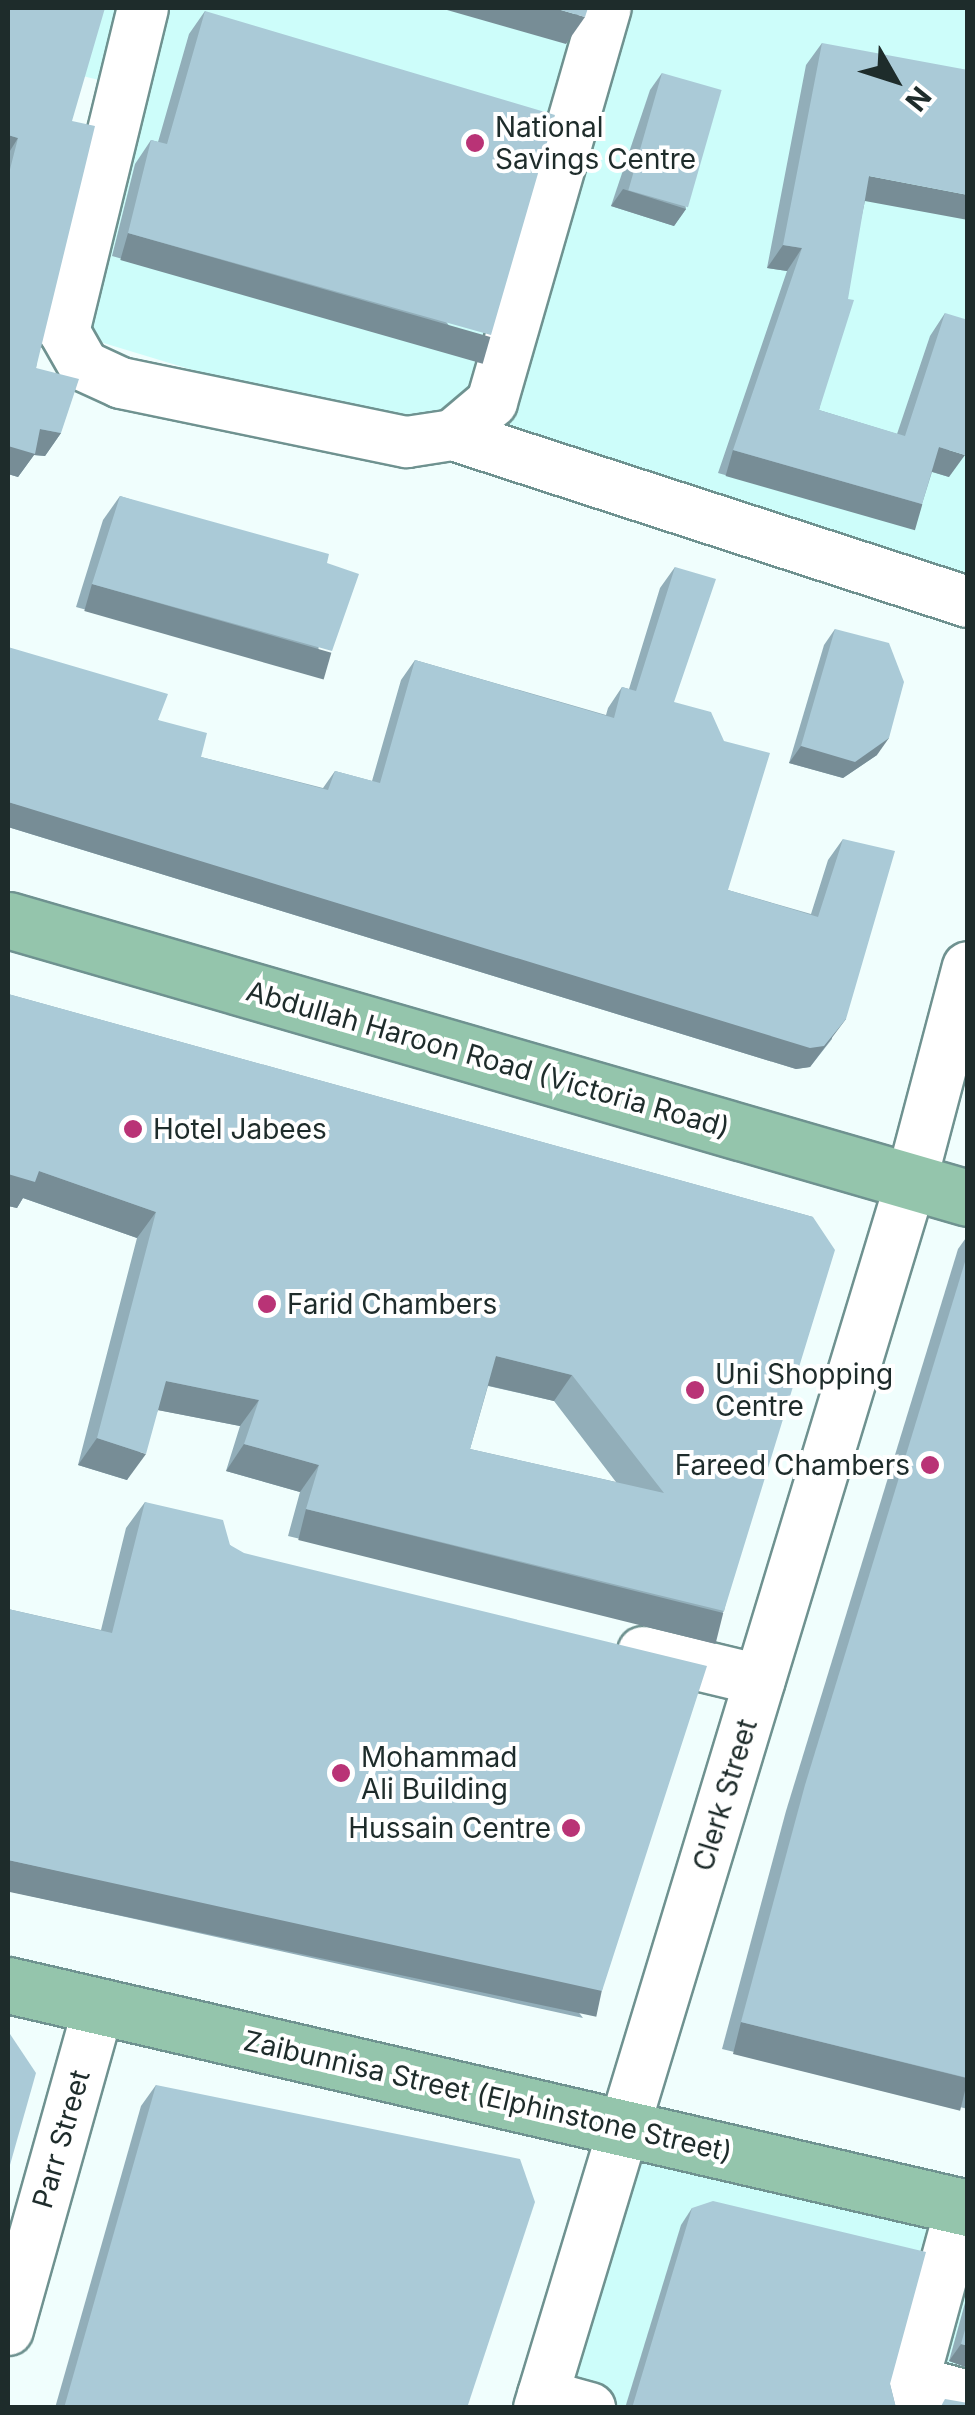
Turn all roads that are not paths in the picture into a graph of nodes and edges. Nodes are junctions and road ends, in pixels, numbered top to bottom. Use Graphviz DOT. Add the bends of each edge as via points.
graph roads {
  1 [pos="143,8"];
  2 [pos="606,8"];
  3 [pos="453,434"];
  4 [pos="968,602"];
  5 [pos="8,920"];
  6 [pos="968,967"];
  7 [pos="911,1182"];
  8 [pos="968,1198"];
  9 [pos="598,1642"];
  10 [pos="760,1680"];
  11 [pos="8,1985"];
  12 [pos="99,2006"];
  13 [pos="624,2128"];
  14 [pos="964,2208"];
  15 [pos="8,2330"];
  16 [pos="909,2394"];
  17 [pos="968,2396"];
  18 [pos="557,2403"];
  1 -- 3 [label="street" via="64,332 84,366 121,383 407,442"];
  2 -- 3 [label="street" via="492,402"];
  3 -- 4 [label="street"];
  5 -- 7 [label="main road, Abdullah Haroon Road (Victoria Road)"];
  6 -- 7 [label="street, Clerk Street"];
  7 -- 8 [label="main road, Abdullah Haroon Road (Victoria Road)"];
  7 -- 10 [label="street, Clerk Street"];
  9 -- 10 [label="street"];
  10 -- 13 [label="street, Clerk Street"];
  11 -- 12 [label="main road, Zaibunnisa Street (Elphinstone Street)"];
  12 -- 13 [label="main road, Zaibunnisa Street (Elphinstone Street)"];
  12 -- 15 [label="street, Parr Street"];
  13 -- 14 [label="main road, Zaibunnisa Street (Elphinstone Street)"];
  13 -- 18 [label="street, Clerk Street"];
  14 -- 16 [label="street"];
  16 -- 17 [label="street"];
}
